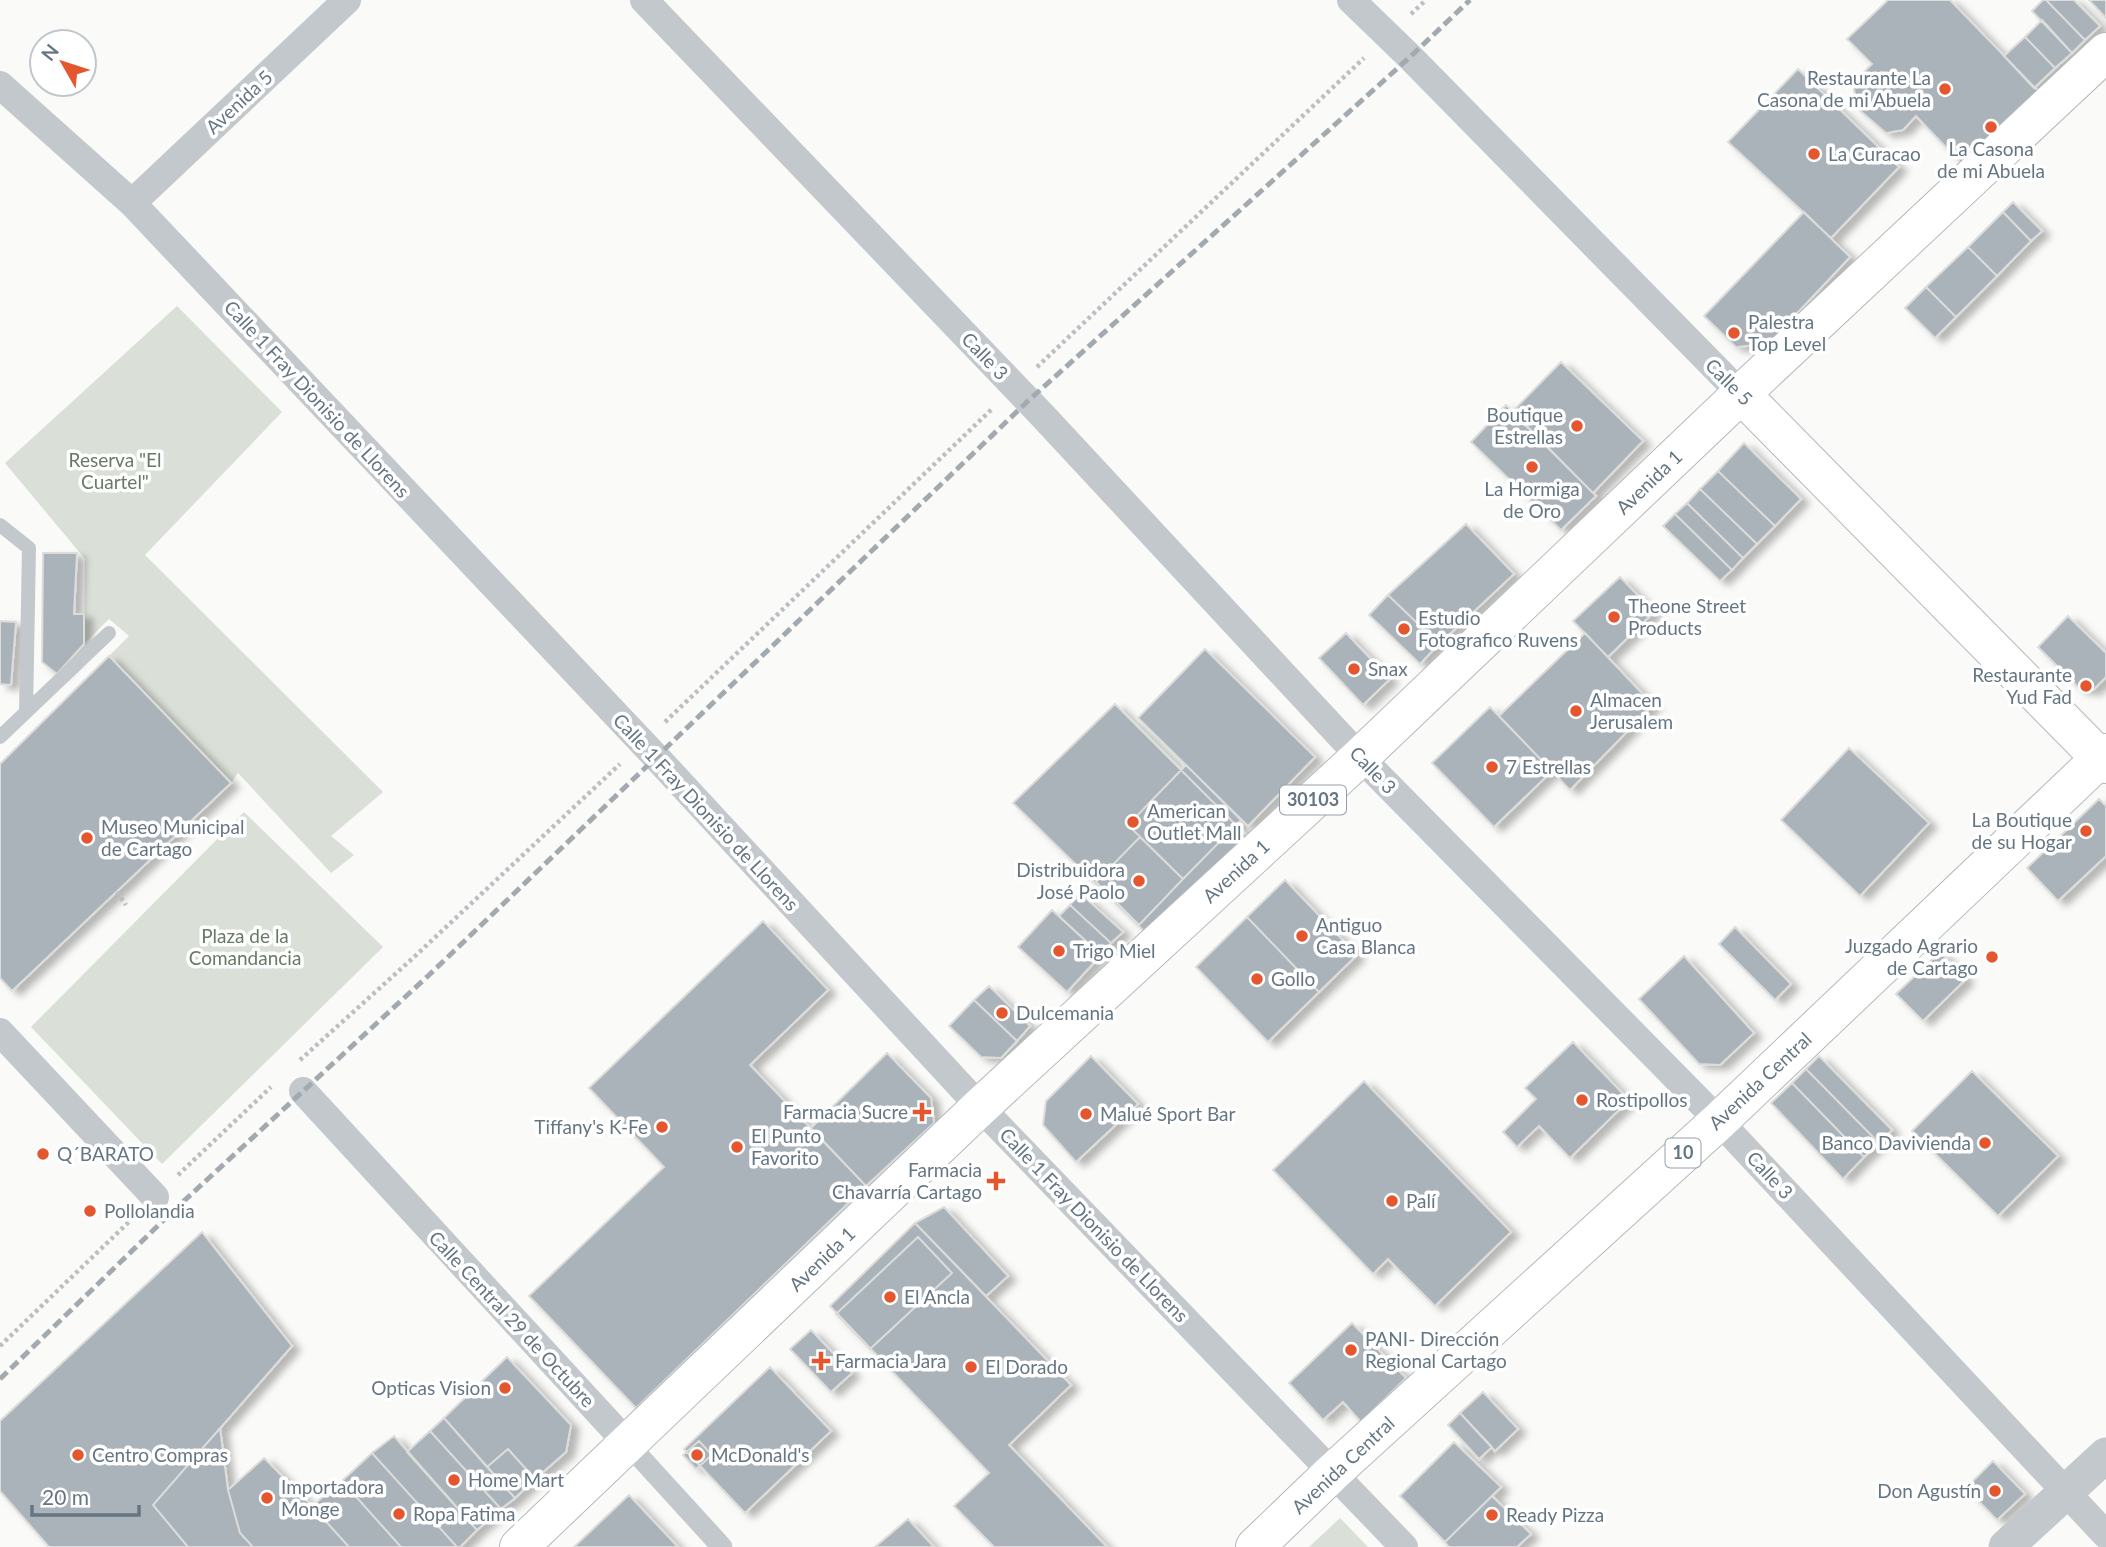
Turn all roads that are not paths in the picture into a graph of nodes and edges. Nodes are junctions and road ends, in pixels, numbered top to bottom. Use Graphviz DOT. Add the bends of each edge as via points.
graph roads {
  1 [pos="347,0"];
  2 [pos="644,0"];
  3 [pos="1351,0"];
  4 [pos="2106,52"];
  5 [pos="0,85"];
  6 [pos="132,203"];
  7 [pos="1741,394"];
  8 [pos="0,525"];
  9 [pos="109,633"];
  10 [pos="26,712"];
  11 [pos="0,737"];
  12 [pos="1360,757"];
  13 [pos="2104,758"];
  14 [pos="0,1032"];
  15 [pos="299,1078"];
  16 [pos="980,1108"];
  17 [pos="1719,1121"];
  18 [pos="155,1197"];
  19 [pos="628,1444"];
  20 [pos="2106,1455"];
  21 [pos="1333,1472"];
  22 [pos="2067,1492"];
  23 [pos="2106,1535"];
  24 [pos="519,1547"];
  25 [pos="722,1547"];
  26 [pos="1255,1547"];
  27 [pos="1404,1547"];
  28 [pos="2006,1547"];
  1 -- 6 [label="street, Avenida 5"];
  2 -- 12 [label="street, Calle 3" via="1015,387"];
  3 -- 7 [label="street, Calle 5"];
  4 -- 7 [label="main road, Avenida 1 / 30103"];
  5 -- 6 [label="street, Calle 1 Fray Dionisio de Llorens"];
  6 -- 16 [label="street, Calle 1 Fray Dionisio de Llorens"];
  7 -- 12 [label="main road, Avenida 1 / 30103"];
  7 -- 13 [label="main road, Calle 5"];
  8 -- 10 [label="lane" via="29,548"];
  9 -- 10 [label="lane"];
  10 -- 11 [label="lane"];
  12 -- 16 [label="main road, Avenida 1 / 30103"];
  12 -- 17 [label="street, Calle 3"];
  13 -- 17 [label="main road, Avenida Central / 10"];
  14 -- 18 [label="street"];
  15 -- 19 [label="street, Calle Central 29 de Octubre"];
  16 -- 19 [label="main road, Avenida 1 / 30103"];
  16 -- 21 [label="street, Calle 1 Fray Dionisio de Llorens"];
  17 -- 21 [label="main road, Avenida Central / 10"];
  17 -- 22 [label="street, Calle 3"];
  19 -- 24 [label="main road, Avenida 1 / 30103"];
  19 -- 25 [label="street, Calle Central 29 de Octubre"];
  20 -- 22 [label="street"];
  21 -- 26 [label="main road, Avenida Central / 10"];
  21 -- 27 [label="street, Calle 1 Fray Dionisio de Llorens"];
  22 -- 23 [label="street, Calle 3"];
  22 -- 28 [label="street"];
}
